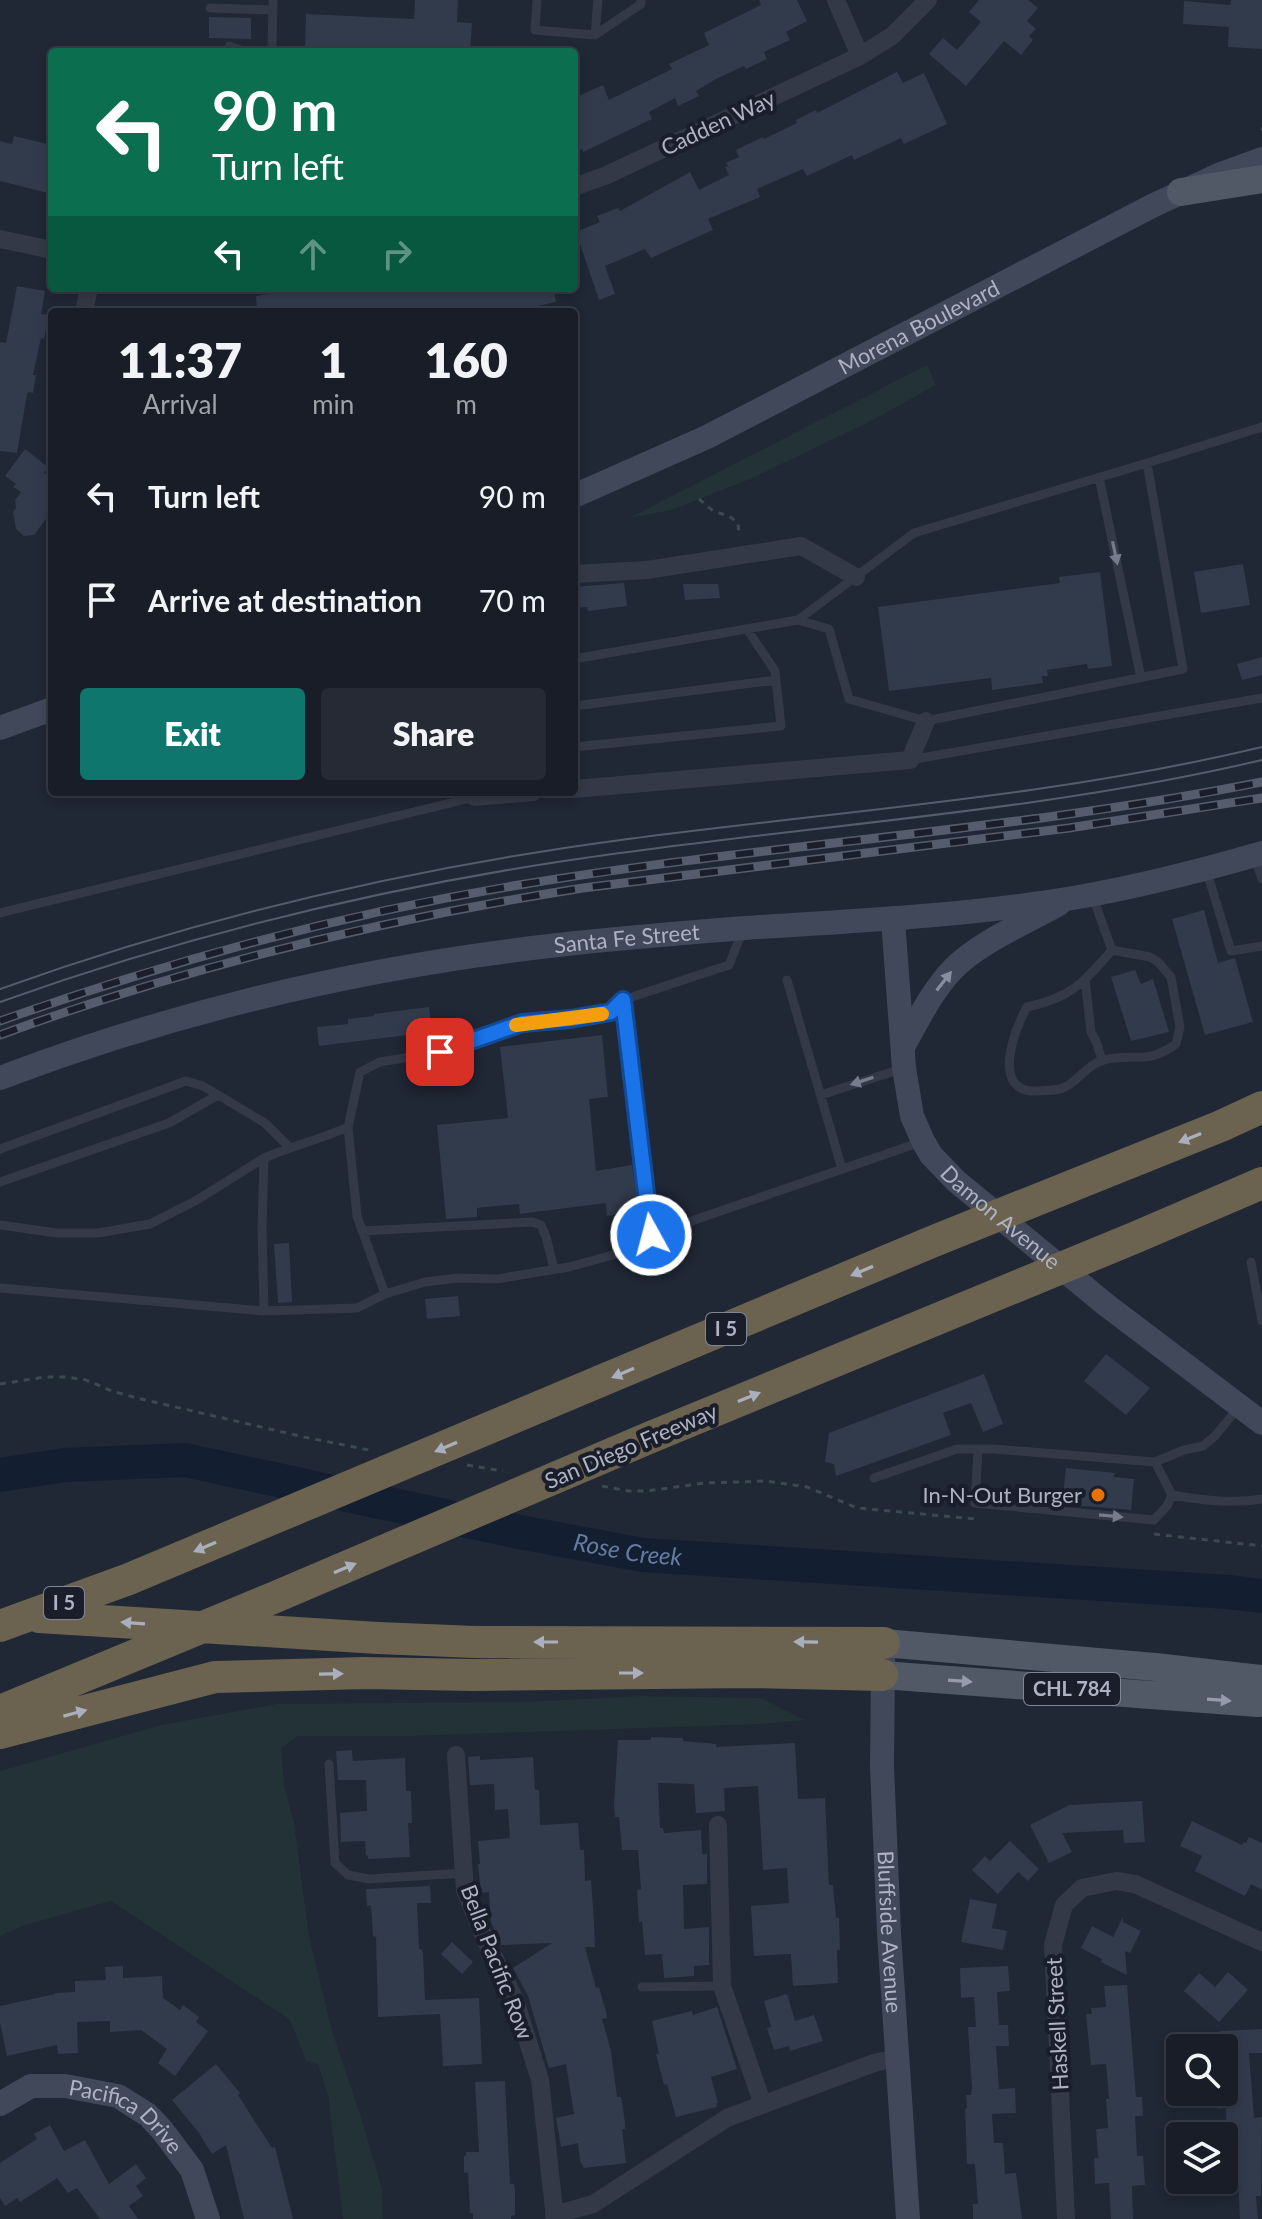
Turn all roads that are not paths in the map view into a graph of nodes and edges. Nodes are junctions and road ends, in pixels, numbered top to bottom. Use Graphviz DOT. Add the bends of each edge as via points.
graph roads {
  1 [pos="537,0"];
  2 [pos="598,0"];
  3 [pos="641,0"];
  4 [pos="836,0"];
  5 [pos="928,0"];
  6 [pos="273,5"];
  7 [pos="210,8"];
  8 [pos="595,35"];
  9 [pos="229,46"];
  10 [pos="235,48"];
  11 [pos="272,48"];
  12 [pos="860,56"];
  13 [pos="1262,159"];
  14 [pos="1262,179"];
  15 [pos="578,186"];
  16 [pos="1181,192"];
  17 [pos="0,239"];
  18 [pos="48,249"];
  19 [pos="1262,427"];
  20 [pos="1147,463"];
  21 [pos="1099,477"];
  22 [pos="578,494"];
  23 [pos="578,574"];
  24 [pos="856,577"];
  25 [pos="798,620"];
  26 [pos="747,629"];
  27 [pos="578,658"];
  28 [pos="1141,678"];
  29 [pos="776,680"];
  30 [pos="1262,698"];
  31 [pos="578,705"];
  32 [pos="48,710"];
  33 [pos="926,721"];
  34 [pos="0,728"];
  35 [pos="578,747"];
  36 [pos="910,760"];
  37 [pos="578,789"];
  38 [pos="466,796"];
  39 [pos="1258,854"];
  40 [pos="1206,869"];
  41 [pos="1262,879"];
  42 [pos="1081,897"];
  43 [pos="0,913"];
  44 [pos="893,920"];
  45 [pos="743,928"];
  46 [pos="1262,946"];
  47 [pos="1112,950"];
  48 [pos="1085,979"];
  49 [pos="787,980"];
  50 [pos="623,1000"];
  51 [pos="904,1057"];
  52 [pos="1102,1060"];
  53 [pos="0,1078"];
  54 [pos="218,1095"];
  55 [pos="821,1095"];
  56 [pos="1262,1107"];
  57 [pos="348,1127"];
  58 [pos="923,1141"];
  59 [pos="289,1147"];
  60 [pos="0,1149"];
  61 [pos="264,1158"];
  62 [pos="842,1169"];
  63 [pos="0,1182"];
  64 [pos="1262,1183"];
  65 [pos="0,1225"];
  66 [pos="362,1231"];
  67 [pos="651,1235"];
  68 [pos="1251,1262"];
  69 [pos="554,1269"];
  70 [pos="1259,1287"];
  71 [pos="0,1288"];
  72 [pos="385,1294"];
  73 [pos="264,1311"];
  74 [pos="1262,1321"];
  75 [pos="1240,1405"];
  76 [pos="1262,1423"];
  77 [pos="978,1450"];
  78 [pos="1155,1462"];
  79 [pos="874,1478"];
  80 [pos="1172,1495"];
  81 [pos="1262,1499"];
  82 [pos="0,1614"];
  83 [pos="0,1626"];
  84 [pos="884,1643"];
  85 [pos="882,1675"];
  86 [pos="1262,1679"];
  87 [pos="1262,1700"];
  88 [pos="0,1711"];
  89 [pos="0,1733"];
  90 [pos="456,1755"];
  91 [pos="329,1764"];
  92 [pos="718,1825"];
  93 [pos="464,1873"];
  94 [pos="1262,1942"];
  95 [pos="722,1986"];
  96 [pos="642,1987"];
  97 [pos="897,2058"];
  98 [pos="0,2104"];
  99 [pos="763,2105"];
  100 [pos="554,2217"];
  101 [pos="208,2219"];
  102 [pos="908,2219"];
  103 [pos="1066,2219"];
  1 -- 8 [label="lane" via="535,30"];
  2 -- 8 [label="lane"];
  3 -- 8 [label="lane"];
  4 -- 12 [label="street"];
  5 -- 12 [label="street, Cadden Way" via="892,36"];
  6 -- 7 [label="lane"];
  6 -- 11 [label="lane"];
  9 -- 10 [label="lane"];
  12 -- 15 [label="street, Cadden Way"];
  13 -- 16 [label="street, Morena Boulevard"];
  14 -- 16 [label="main road"];
  16 -- 22 [label="street, Morena Boulevard" via="707,437"];
  17 -- 18 [label="street"];
  19 -- 20 [label="lane"];
  20 -- 21 [label="lane"];
  20 -- 28 [label="lane" via="1183,669"];
  21 -- 24 [label="lane" via="914,533"];
  21 -- 28 [label="lane, one-way"];
  23 -- 24 [label="street" via="647,570 801,546"];
  24 -- 25 [label="lane"];
  25 -- 26 [label="lane"];
  25 -- 33 [label="lane" via="829,629 849,699"];
  26 -- 27 [label="lane"];
  26 -- 29 [label="lane"];
  28 -- 33 [label="lane"];
  29 -- 31 [label="lane"];
  29 -- 35 [label="lane" via="781,726"];
  30 -- 36 [label="lane"];
  32 -- 34 [label="street"];
  33 -- 36 [label="street"];
  36 -- 37 [label="street"];
  38 -- 43 [label="lane"];
  39 -- 40 [label="street, Santa Fe Street"];
  39 -- 41 [label="lane"];
  40 -- 42 [label="street, Santa Fe Street"];
  40 -- 46 [label="lane" via="1231,951"];
  42 -- 44 [label="street, Santa Fe Street"];
  42 -- 47 [label="lane"];
  51 -- 42 [label="street, one-way" via="929,1000 954,968 977,950"];
  44 -- 45 [label="street, Santa Fe Street"];
  44 -- 51 [label="street, Damon Avenue"];
  45 -- 50 [label="lane" via="729,965"];
  45 -- 53 [label="street, Santa Fe Street" via="557,945 326,982 138,1030"];
  47 -- 48 [label="lane"];
  47 -- 52 [label="lane" via="1158,962 1171,977 1180,1027 1176,1044 1162,1054"];
  48 -- 52 [label="lane" via="1091,1032"];
  48 -- 52 [label="lane" via="1065,995 1027,1007 1016,1027 1008,1072 1021,1088 1054,1090"];
  49 -- 55 [label="lane"];
  50 -- 57 [label="lane" via="611,1012 522,1023 440,1052 380,1062 360,1072"];
  50 -- 67 [label="lane"];
  51 -- 55 [label="lane, one-way"];
  51 -- 58 [label="street, Damon Avenue" via="912,1116"];
  54 -- 59 [label="lane" via="265,1123"];
  54 -- 60 [label="lane" via="186,1081"];
  54 -- 63 [label="lane" via="169,1123"];
  55 -- 62 [label="lane"];
  56 -- 83 [label="highway, I 5, one-way" via="129,1579"];
  57 -- 59 [label="lane"];
  57 -- 66 [label="lane"];
  58 -- 62 [label="lane"];
  58 -- 75 [label="street, Damon Avenue" via="967,1190 1105,1304"];
  59 -- 61 [label="lane"];
  61 -- 65 [label="lane" via="150,1224 98,1233"];
  61 -- 73 [label="lane"];
  62 -- 67 [label="lane"];
  88 -- 64 [label="highway, San Diego Freeway, one-way"];
  66 -- 69 [label="lane" via="532,1222 541,1225"];
  66 -- 72 [label="lane"];
  67 -- 69 [label="lane" via="631,1250"];
  68 -- 70 [label="lane"];
  69 -- 72 [label="lane" via="497,1279 425,1282"];
  70 -- 74 [label="lane"];
  71 -- 73 [label="lane"];
  72 -- 73 [label="lane" via="357,1308"];
  75 -- 76 [label="street, Damon Avenue"];
  75 -- 78 [label="lane" via="1203,1446"];
  77 -- 78 [label="lane"];
  77 -- 79 [label="lane" via="957,1449"];
  77 -- 80 [label="lane, one-way" via="975,1503 1154,1520"];
  78 -- 80 [label="lane"];
  80 -- 81 [label="lane"];
  84 -- 82 [label="highway, one-way" via="475,1642"];
  84 -- 85 [label="street, Bluffside Avenue"];
  84 -- 86 [label="main road, CHL 784"];
  85 -- 87 [label="main road, CHL 784, one-way"];
  89 -- 85 [label="highway, one-way" via="215,1677"];
  85 -- 97 [label="street, Bluffside Avenue"];
  90 -- 93 [label="street, Bella Pacific Row"];
  91 -- 93 [label="lane" via="335,1863 348,1875 369,1879"];
  92 -- 95 [label="street"];
  93 -- 100 [label="street, Bella Pacific Row" via="465,1890 515,2000 540,2080"];
  94 -- 103 [label="street, Haskell Street" via="1135,1884 1116,1881 1082,1888 1064,1905 1053,1945"];
  95 -- 96 [label="lane"];
  95 -- 99 [label="street"];
  97 -- 99 [label="street, Bella Pacific Row"];
  97 -- 102 [label="street, Bluffside Avenue"];
  98 -- 101 [label="street, Pacifica Drive" via="31,2086 118,2096 148,2115 192,2170"];
  99 -- 100 [label="street, Bella Pacific Row" via="727,2118 593,2204"];
}
